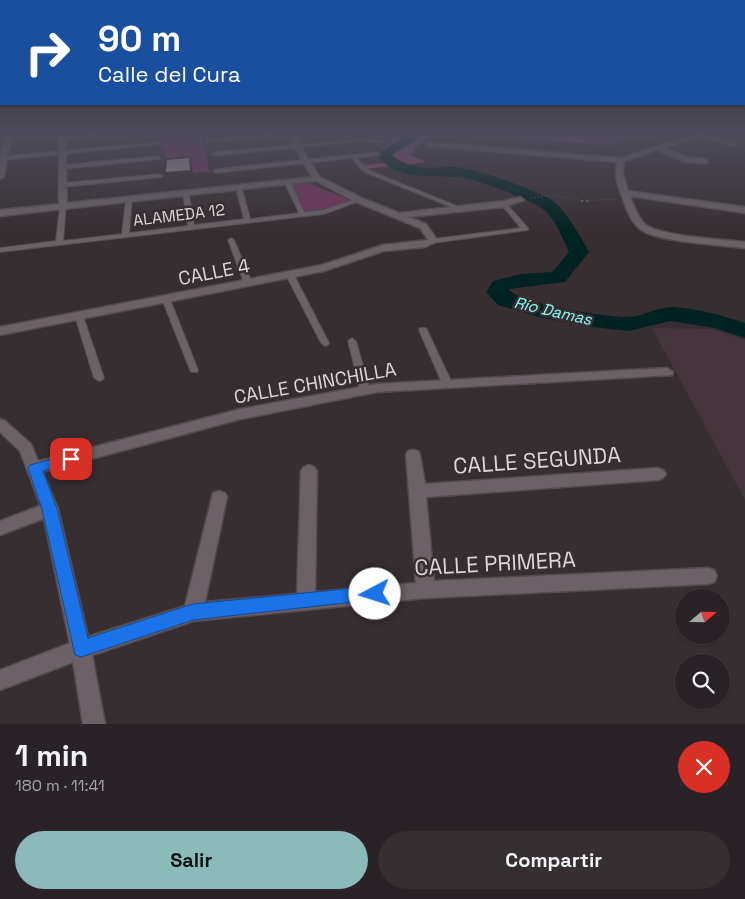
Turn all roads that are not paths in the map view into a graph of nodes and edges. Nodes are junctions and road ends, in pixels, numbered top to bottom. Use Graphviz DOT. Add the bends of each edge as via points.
graph roads {
  1 [pos="76,166"];
  2 [pos="267,166"];
  3 [pos="307,166"];
  4 [pos="361,166"];
  5 [pos="619,166"];
  6 [pos="63,167"];
  7 [pos="216,171"];
  8 [pos="160,176"];
  9 [pos="317,179"];
  10 [pos="288,183"];
  11 [pos="63,185"];
  12 [pos="239,188"];
  13 [pos="186,194"];
  14 [pos="626,196"];
  15 [pos="129,200"];
  16 [pos="359,200"];
  17 [pos="520,200"];
  18 [pos="504,204"];
  19 [pos="63,206"];
  20 [pos="461,209"];
  21 [pos="745,210"];
  22 [pos="0,213"];
  23 [pos="302,214"];
  24 [pos="400,215"];
  25 [pos="248,221"];
  26 [pos="191,228"];
  27 [pos="125,236"];
  28 [pos="231,240"];
  29 [pos="433,241"];
  30 [pos="59,244"];
  31 [pos="745,245"];
  32 [pos="0,250"];
  33 [pos="290,275"];
  34 [pos="248,283"];
  35 [pos="166,299"];
  36 [pos="79,316"];
  37 [pos="423,330"];
  38 [pos="0,331"];
  39 [pos="352,341"];
  40 [pos="325,343"];
  41 [pos="194,370"];
  42 [pos="667,372"];
  43 [pos="99,378"];
  44 [pos="447,383"];
  45 [pos="365,390"];
  46 [pos="0,424"];
  47 [pos="413,455"];
  48 [pos="35,468"];
  49 [pos="309,471"];
  50 [pos="658,474"];
  51 [pos="418,491"];
  52 [pos="219,497"];
  53 [pos="50,509"];
  54 [pos="0,528"];
  55 [pos="708,576"];
  56 [pos="426,590"];
  57 [pos="306,600"];
  58 [pos="193,612"];
  59 [pos="81,649"];
  60 [pos="0,680"];
  61 [pos="94,724"];
  1 -- 6 [label="lane"];
  2 -- 7 [label="lane"];
  3 -- 9 [label="street"];
  4 -- 20 [label="lane" via="364,170"];
  5 -- 14 [label="street" via="620,182"];
  6 -- 11 [label="street"];
  8 -- 11 [label="lane"];
  9 -- 10 [label="street"];
  9 -- 16 [label="street"];
  10 -- 12 [label="street"];
  10 -- 23 [label="lane"];
  11 -- 19 [label="street"];
  12 -- 13 [label="street"];
  12 -- 25 [label="lane"];
  13 -- 15 [label="street"];
  13 -- 26 [label="lane"];
  14 -- 21 [label="street"];
  14 -- 31 [label="street" via="643,228 650,231"];
  15 -- 19 [label="street"];
  15 -- 27 [label="lane"];
  16 -- 23 [label="lane, ALAMEDA 12" via="344,207"];
  16 -- 24 [label="street"];
  17 -- 18 [label="street"];
  18 -- 20 [label="street"];
  18 -- 29 [label="lane" via="526,229"];
  19 -- 22 [label="street"];
  19 -- 30 [label="lane"];
  20 -- 24 [label="street"];
  23 -- 25 [label="lane, ALAMEDA 12"];
  24 -- 29 [label="street" via="423,226"];
  25 -- 26 [label="lane, ALAMEDA 12"];
  26 -- 27 [label="lane, ALAMEDA 12"];
  27 -- 30 [label="lane, ALAMEDA 12"];
  28 -- 34 [label="lane"];
  29 -- 33 [label="street, CALLE 4" via="383,248 324,268"];
  30 -- 32 [label="lane, ALAMEDA 12"];
  33 -- 34 [label="street, CALLE 4"];
  33 -- 40 [label="lane"];
  34 -- 35 [label="street, CALLE 4"];
  35 -- 36 [label="street, CALLE 4"];
  35 -- 41 [label="lane"];
  36 -- 38 [label="street, CALLE 4"];
  36 -- 43 [label="lane"];
  37 -- 44 [label="lane"];
  39 -- 45 [label="lane"];
  42 -- 44 [label="street, CALLE CHINCHILLA"];
  44 -- 45 [label="street, CALLE CHINCHILLA"];
  45 -- 48 [label="street, CALLE CHINCHILLA" via="240,414"];
  46 -- 48 [label="street" via="26,448"];
  47 -- 51 [label="street"];
  48 -- 53 [label="street"];
  49 -- 57 [label="street"];
  50 -- 51 [label="street, CALLE SEGUNDA"];
  51 -- 56 [label="street"];
  52 -- 58 [label="street"];
  53 -- 54 [label="street"];
  53 -- 59 [label="street"];
  55 -- 56 [label="street, CALLE PRIMERA"];
  56 -- 57 [label="street, CALLE PRIMERA"];
  57 -- 58 [label="street, CALLE PRIMERA"];
  58 -- 59 [label="street, CALLE PRIMERA"];
  59 -- 60 [label="street, CALLE PRIMERA"];
  59 -- 61 [label="street"];
}
